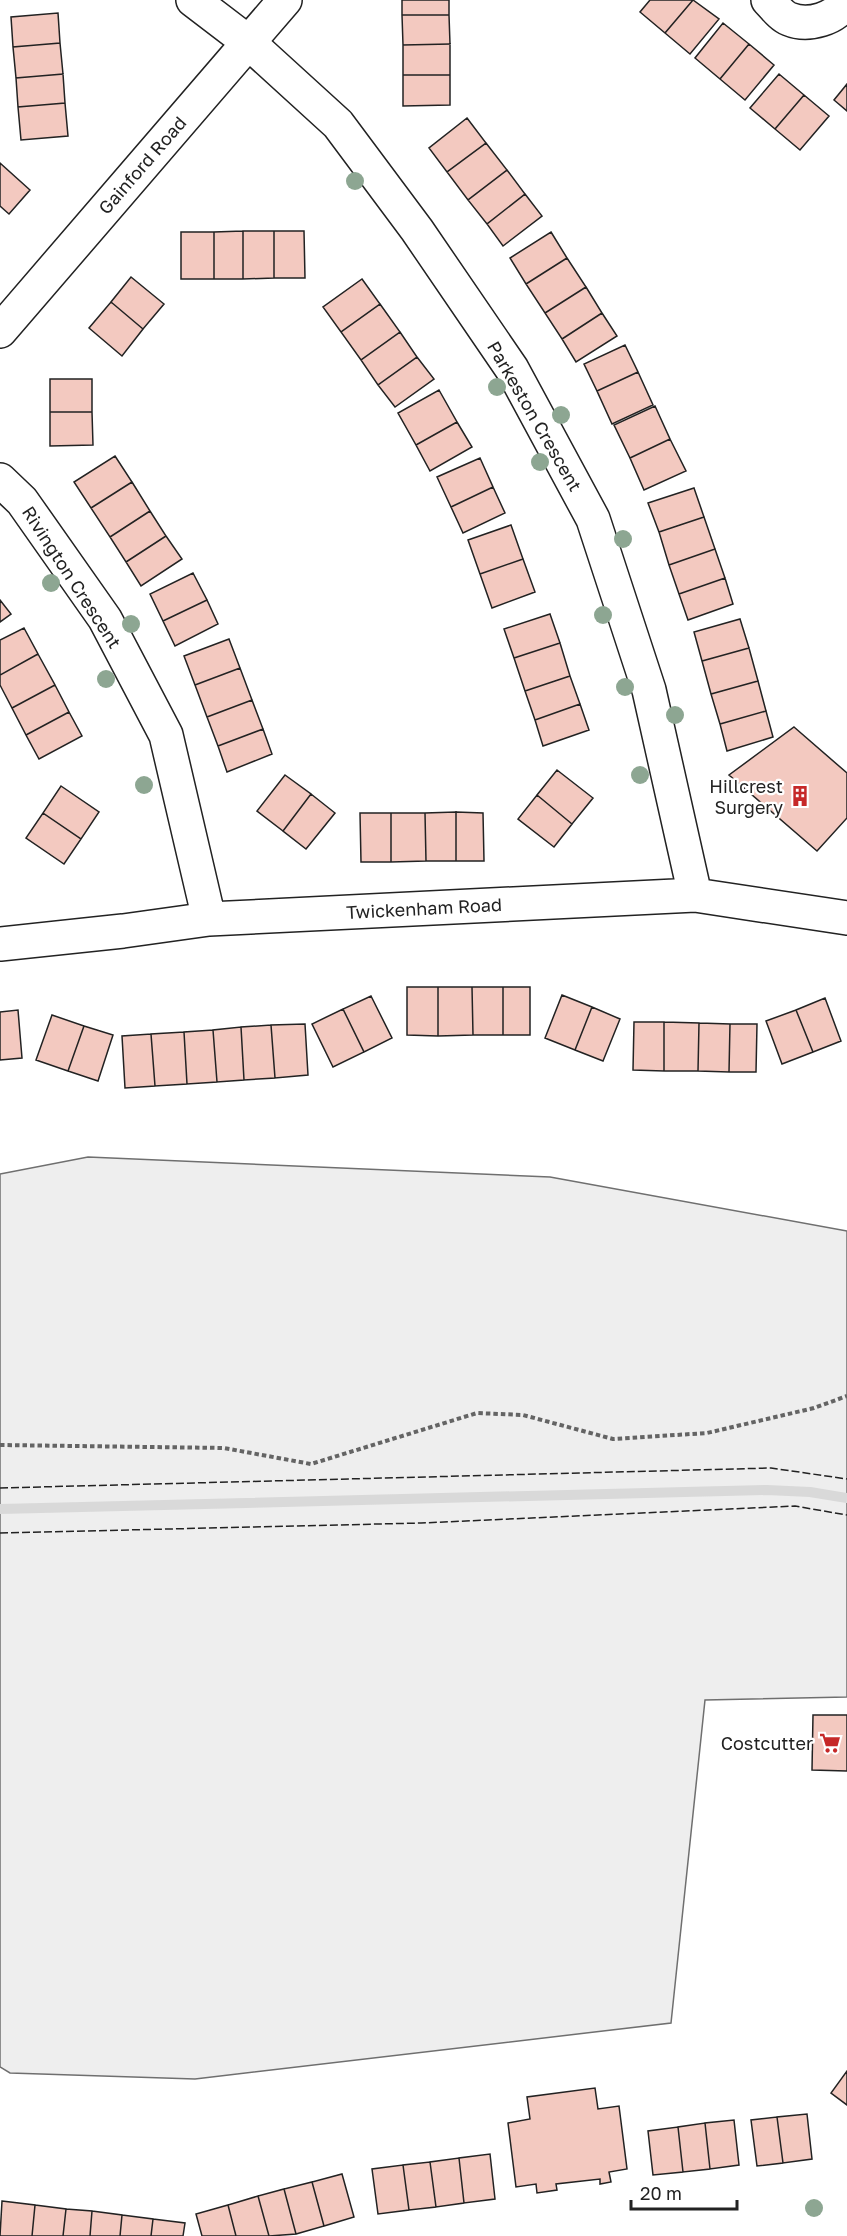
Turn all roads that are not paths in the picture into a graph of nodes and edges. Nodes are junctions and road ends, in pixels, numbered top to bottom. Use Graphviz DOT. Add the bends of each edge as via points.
graph roads {
  1 [pos="193,0"];
  2 [pos="285,0"];
  3 [pos="768,0"];
  4 [pos="846,0"];
  5 [pos="248,42"];
  6 [pos="0,331"];
  7 [pos="0,480"];
  8 [pos="695,895"];
  9 [pos="847,918"];
  10 [pos="209,919"];
  11 [pos="0,944"];
  1 -- 5 [label="street, Parkeston Crescent"];
  2 -- 5 [label="street, Gainford Road"];
  3 -- 4 [label="street" via="788,19 817,22 842,8"];
  5 -- 6 [label="street, Gainford Road"];
  5 -- 8 [label="street, Parkeston Crescent" via="338,124 417,230 512,369 593,519 649,690"];
  7 -- 10 [label="street, Rivington Crescent" via="22,501 105,619 166,735"];
  8 -- 9 [label="street, Twickenham Road"];
  8 -- 10 [label="street, Twickenham Road"];
  10 -- 11 [label="street, Twickenham Road"];
}
